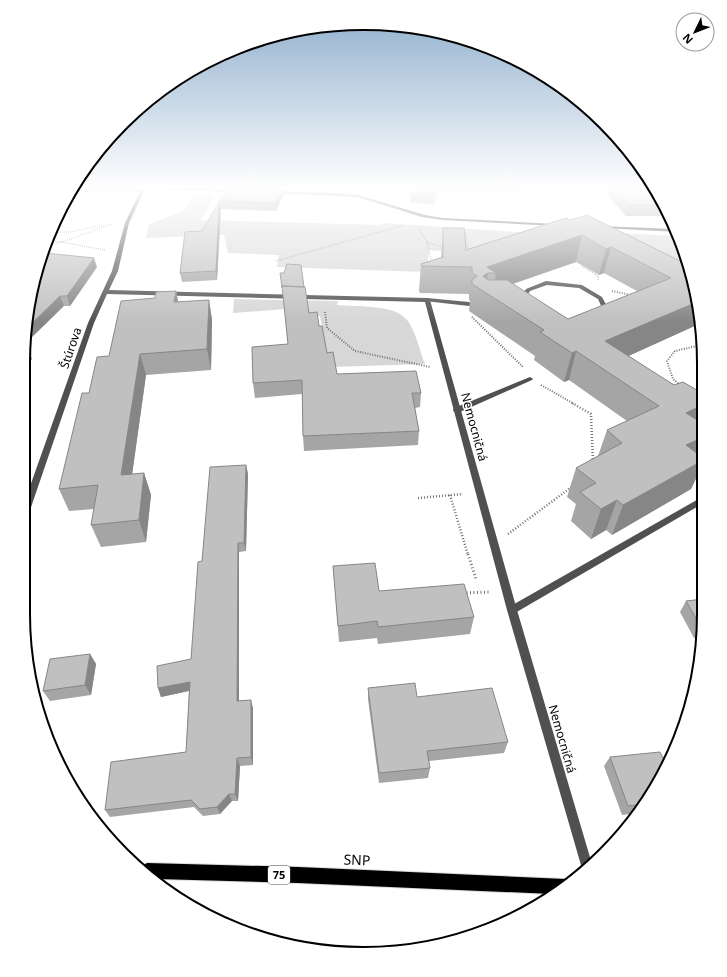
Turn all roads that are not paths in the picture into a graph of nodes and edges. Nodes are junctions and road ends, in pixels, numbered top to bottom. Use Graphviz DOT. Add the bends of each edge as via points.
graph roads {
  1 [pos="125,233"];
  2 [pos="106,292"];
  3 [pos="427,300"];
  4 [pos="469,304"];
  5 [pos="512,304"];
  6 [pos="519,304"];
  7 [pos="530,379"];
  8 [pos="457,410"];
  9 [pos="30,499"];
  10 [pos="697,503"];
  11 [pos="512,610"];
  12 [pos="585,862"];
  13 [pos="152,871"];
  14 [pos="555,887"];
  1 -- 2 [label="street, Štúrova" via="116,271"];
  2 -- 3 [label="street"];
  2 -- 9 [label="street, Štúrova" via="91,323"];
  3 -- 4 [label="street"];
  3 -- 8 [label="street, Nemocničná"];
  5 -- 6 [label="street"];
  6 -- 6 [label="street" via="544,318 570,324 595,321 606,310 600,298 580,286 546,283 528,290"];
  7 -- 8 [label="street"];
  8 -- 11 [label="street, Nemocničná"];
  10 -- 11 [label="street"];
  11 -- 12 [label="street, Nemocničná"];
  13 -- 14 [label="main road, SNP / 75"];
}
